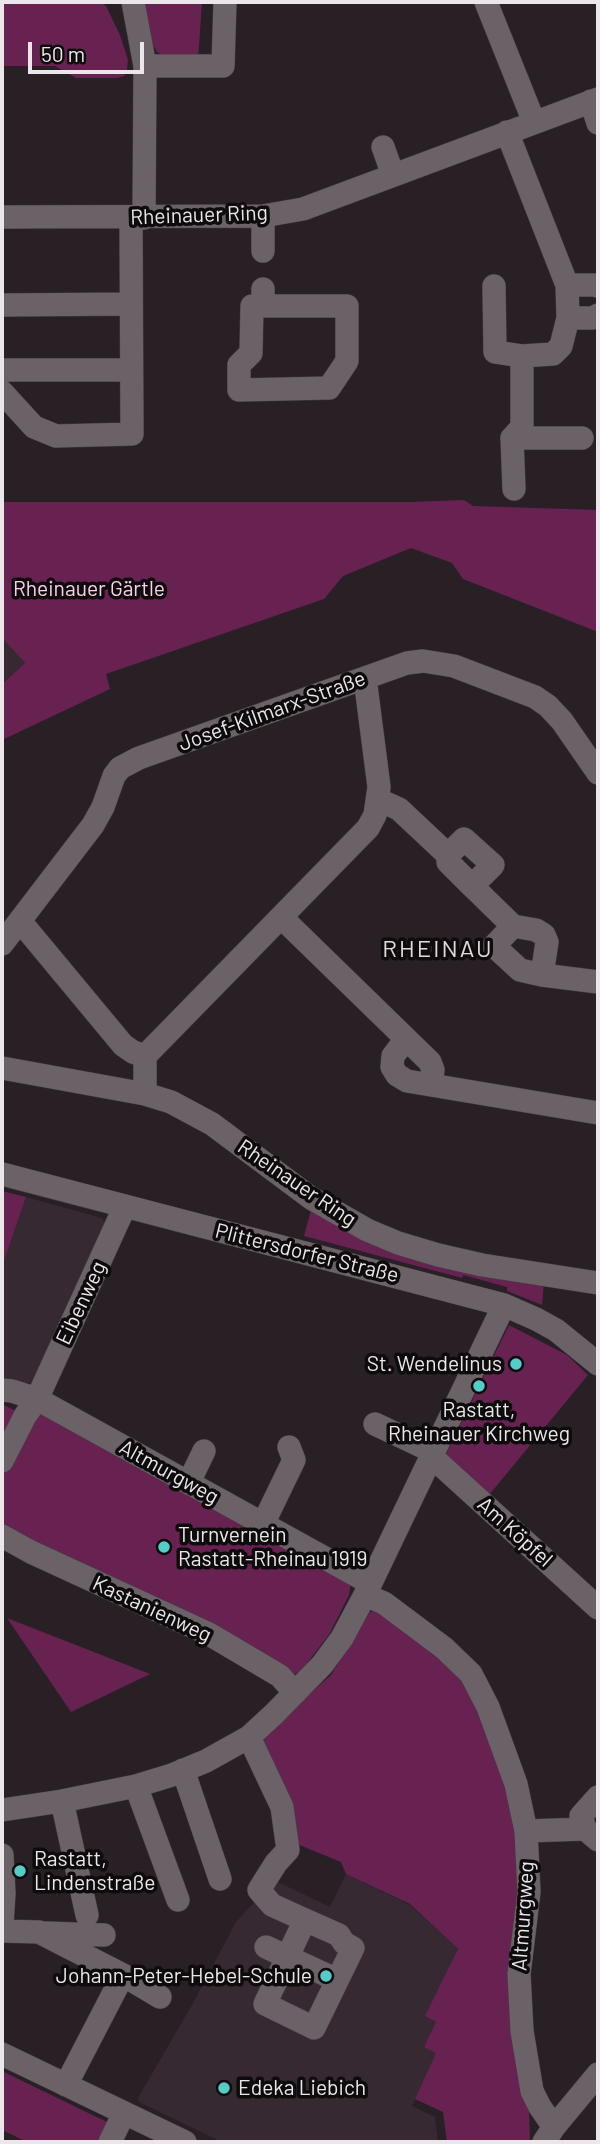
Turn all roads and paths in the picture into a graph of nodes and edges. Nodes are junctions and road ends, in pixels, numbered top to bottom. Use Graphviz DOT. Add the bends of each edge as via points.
graph roads {
  1 [pos="120,2"];
  2 [pos="133,2"];
  3 [pos="225,2"];
  4 [pos="486,2"];
  5 [pos="139,35"];
  6 [pos="145,66"];
  7 [pos="596,108"];
  8 [pos="534,122"];
  9 [pos="507,132"];
  10 [pos="383,147"];
  11 [pos="393,175"];
  12 [pos="263,216"];
  13 [pos="2,217"];
  14 [pos="138,218"];
  15 [pos="263,251"];
  16 [pos="567,285"];
  17 [pos="494,286"];
  18 [pos="598,286"];
  19 [pos="263,298"];
  20 [pos="131,304"];
  21 [pos="2,305"];
  22 [pos="598,315"];
  23 [pos="568,318"];
  24 [pos="522,356"];
  25 [pos="2,370"];
  26 [pos="131,370"];
  27 [pos="2,391"];
  28 [pos="512,438"];
  29 [pos="582,438"];
  30 [pos="514,489"];
  31 [pos="365,678"];
  32 [pos="598,773"];
  33 [pos="379,800"];
  34 [pos="281,917"];
  35 [pos="20,921"];
  36 [pos="513,926"];
  37 [pos="2,944"];
  38 [pos="542,975"];
  39 [pos="598,982"];
  40 [pos="406,1039"];
  41 [pos="145,1056"];
  42 [pos="2,1068"];
  43 [pos="431,1085"];
  44 [pos="145,1094"];
  45 [pos="598,1113"];
  46 [pos="2,1174"];
  47 [pos="125,1206"];
  48 [pos="597,1278"];
  49 [pos="504,1305"];
  50 [pos="598,1364"];
  51 [pos="2,1390"];
  52 [pos="37,1399"];
  53 [pos="375,1424"];
  54 [pos="289,1447"];
  55 [pos="204,1451"];
  56 [pos="432,1454"];
  57 [pos="2,1461"];
  58 [pos="189,1482"];
  59 [pos="263,1524"];
  60 [pos="2,1536"];
  61 [pos="368,1589"];
  62 [pos="598,1608"];
  63 [pos="295,1693"];
  64 [pos="249,1737"];
  65 [pos="183,1770"];
  66 [pos="136,1786"];
  67 [pos="598,1797"];
  68 [pos="62,1801"];
  69 [pos="2,1810"];
  70 [pos="526,1831"];
  71 [pos="592,1834"];
  72 [pos="2,1855"];
  73 [pos="220,1879"];
  74 [pos="178,1900"];
  75 [pos="87,1915"];
  76 [pos="305,1920"];
  77 [pos="2,1925"];
  78 [pos="2,1931"];
  79 [pos="39,1932"];
  80 [pos="104,1935"];
  81 [pos="266,1947"];
  82 [pos="288,1957"];
  83 [pos="123,1975"];
  84 [pos="337,1980"];
  85 [pos="160,1997"];
  86 [pos="2,2054"];
  87 [pos="598,2074"];
  88 [pos="66,2085"];
  89 [pos="124,2113"];
  90 [pos="549,2135"];
  91 [pos="110,2142"];
  92 [pos="185,2142"];
  1 -- 5 [label="street"];
  2 -- 5 [label="street"];
  3 -- 6 [label="street" via="223,66"];
  4 -- 8 [label="street"];
  5 -- 6 [label="street"];
  6 -- 14 [label="street"];
  7 -- 8 [label="street, Rheinauer Ring"];
  8 -- 9 [label="street, Rheinauer Ring"];
  9 -- 11 [label="street, Rheinauer Ring"];
  9 -- 16 [label="street"];
  10 -- 11 [label="street"];
  11 -- 12 [label="street, Rheinauer Ring" via="303,209"];
  12 -- 14 [label="street, Rheinauer Ring"];
  12 -- 15 [label="street"];
  13 -- 14 [label="street, Rheinauer Ring"];
  14 -- 20 [label="street"];
  16 -- 18 [label="street"];
  16 -- 23 [label="street"];
  17 -- 24 [label="street" via="495,352"];
  19 -- 19 [label="street" via="346,306 347,361 329,388 239,390 239,365 251,353 252,306"];
  20 -- 21 [label="street"];
  20 -- 26 [label="street"];
  22 -- 23 [label="street"];
  23 -- 24 [label="street" via="558,351"];
  24 -- 28 [label="street" via="522,427"];
  25 -- 26 [label="street"];
  26 -- 27 [label="street" via="132,434 56,436 34,427"];
  28 -- 29 [label="street"];
  28 -- 30 [label="street"];
  31 -- 32 [label="street, Josef-Kilmarx-Straße" via="407,663 438,662 535,697 562,721"];
  31 -- 33 [label="street"];
  31 -- 35 [label="street, Josef-Kilmarx-Straße" via="120,768 93,825"];
  33 -- 34 [label="street" via="368,828"];
  33 -- 36 [label="street" via="398,809 448,855 464,839 493,865 472,886"];
  34 -- 40 [label="street"];
  34 -- 41 [label="street"];
  35 -- 37 [label="street, Josef-Kilmarx-Straße"];
  35 -- 41 [label="street" via="123,1045"];
  36 -- 38 [label="street" via="544,935"];
  36 -- 38 [label="street" via="494,946 520,970"];
  38 -- 39 [label="street"];
  40 -- 43 [label="street" via="430,1062"];
  40 -- 43 [label="street" via="393,1056 392,1067 407,1081"];
  41 -- 44 [label="street"];
  42 -- 44 [label="street, Rheinauer Ring"];
  43 -- 45 [label="street"];
  44 -- 48 [label="street, Rheinauer Ring" via="212,1124 311,1198 398,1243 482,1265"];
  46 -- 47 [label="street, Plittersdorfer Straße"];
  47 -- 49 [label="street, Plittersdorfer Straße"];
  47 -- 52 [label="street, Eibenweg"];
  49 -- 50 [label="street, Plittersdorfer Straße" via="537,1318"];
  49 -- 56 [label="street"];
  51 -- 52 [label="street, Altmurgweg"];
  52 -- 57 [label="street, Eibenweg"];
  52 -- 58 [label="street, Altmurgweg"];
  53 -- 56 [label="street, Am Köpfel"];
  54 -- 59 [label="street" via="294,1460"];
  55 -- 58 [label="street"];
  56 -- 61 [label="street"];
  56 -- 62 [label="street, Am Köpfel"];
  58 -- 59 [label="street, Altmurgweg"];
  59 -- 61 [label="street, Altmurgweg"];
  60 -- 63 [label="street, Kastanienweg" via="209,1634 280,1676"];
  61 -- 63 [label="street" via="342,1638"];
  61 -- 70 [label="street, Altmurgweg" via="471,1674 516,1784"];
  63 -- 64 [label="street"];
  64 -- 65 [label="street"];
  64 -- 76 [label="street" via="282,1807 288,1850 259,1890 272,1905"];
  65 -- 66 [label="street"];
  65 -- 73 [label="street"];
  66 -- 68 [label="street"];
  66 -- 74 [label="street"];
  67 -- 71 [label="street" via="581,1816"];
  68 -- 69 [label="street"];
  68 -- 75 [label="street"];
  70 -- 71 [label="street"];
  70 -- 90 [label="street, Altmurgweg" via="529,1892 519,2002 532,2091"];
  72 -- 77 [label="street"];
  76 -- 82 [label="street"];
  76 -- 84 [label="street" via="339,1935 353,1948"];
  78 -- 79 [label="street"];
  79 -- 80 [label="street"];
  79 -- 83 [label="street"];
  81 -- 82 [label="street"];
  82 -- 84 [label="street"];
  82 -- 84 [label="street" via="265,2004 314,2028"];
  83 -- 85 [label="street"];
  83 -- 88 [label="street"];
  86 -- 88 [label="street"];
  87 -- 90 [label="street"];
  88 -- 89 [label="street"];
  89 -- 91 [label="street"];
  89 -- 92 [label="street"];
}
